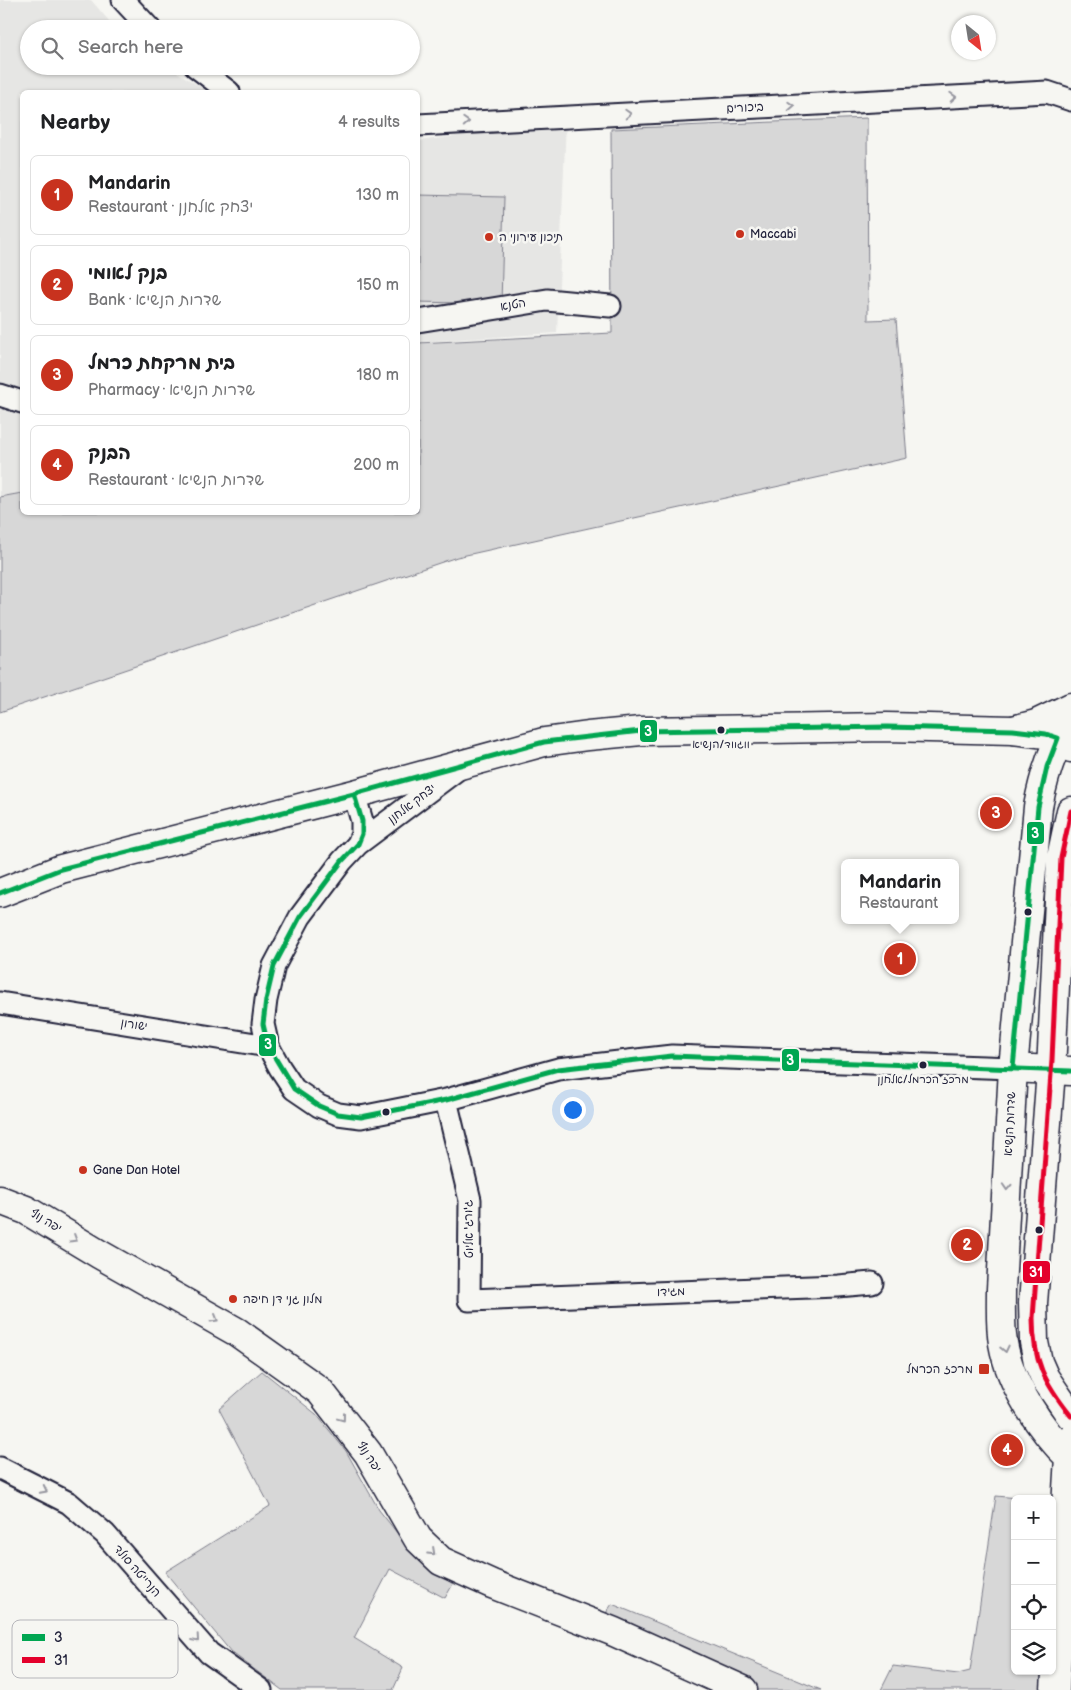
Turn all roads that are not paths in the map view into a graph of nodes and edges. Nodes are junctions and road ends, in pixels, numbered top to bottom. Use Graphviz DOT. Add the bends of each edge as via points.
graph roads {
  1 [pos="123,0"];
  2 [pos="142,20"];
  3 [pos="207,75"];
  4 [pos="226,90"];
  5 [pos="1071,100"];
  6 [pos="420,124"];
  7 [pos="610,306"];
  8 [pos="420,321"];
  9 [pos="0,395"];
  10 [pos="20,401"];
  11 [pos="1071,707"];
  12 [pos="1013,730"];
  13 [pos="1067,734"];
  14 [pos="466,764"];
  15 [pos="354,794"];
  16 [pos="1071,811"];
  17 [pos="358,844"];
  18 [pos="1066,857"];
  19 [pos="0,893"];
  20 [pos="0,1003"];
  21 [pos="268,1046"];
  22 [pos="1061,1059"];
  23 [pos="1013,1068"];
  24 [pos="446,1100"];
  25 [pos="0,1200"];
  26 [pos="872,1283"];
  27 [pos="469,1300"];
  28 [pos="1064,1406"];
  29 [pos="1070,1458"];
  30 [pos="0,1468"];
  31 [pos="1069,1509"];
  32 [pos="261,1690"];
  33 [pos="742,1690"];
  34 [pos="1056,1690"];
  1 -- 2 [label="street"];
  3 -- 4 [label="street"];
  6 -- 5 [label="street, ביכורים, one-way" via="1047,92"];
  7 -- 8 [label="street, הטנא" via="547,300"];
  9 -- 10 [label="street"];
  11 -- 12 [label="street" via="1036,724"];
  12 -- 13 [label="street"];
  12 -- 14 [label="street" via="640,731 544,742"];
  13 -- 23 [label="street, שדרות הנשיא" via="1047,766 1038,807"];
  14 -- 15 [label="street"];
  14 -- 17 [label="street, יצחק אלחנן"];
  15 -- 17 [label="street" via="362,821"];
  15 -- 19 [label="street" via="61,869"];
  16 -- 18 [label="street"];
  17 -- 21 [label="street, יצחק אלחנן" via="300,917 274,966 263,1024"];
  18 -- 22 [label="street"];
  20 -- 21 [label="street, ישורון"];
  21 -- 24 [label="street, יצחק אלחנן" via="294,1089 338,1114 361,1117"];
  22 -- 23 [label="street"];
  22 -- 28 [label="street" via="1033,1303 1038,1362"];
  23 -- 24 [label="street, יצחק אלחנן" via="672,1056 558,1069"];
  23 -- 29 [label="street, שדרות הנשיא, one-way" via="1000,1312 1003,1343 1017,1384 1034,1414"];
  24 -- 27 [label="street, ג'ורג' אליוט" via="470,1200"];
  25 -- 33 [label="street, יפה נוף, one-way" via="26,1210 237,1332 320,1391 368,1453 418,1539 441,1561 612,1631"];
  26 -- 27 [label="street, מגידו"];
  28 -- 29 [label="street" via="1070,1436"];
  29 -- 31 [label="street"];
  30 -- 32 [label="street, הנרייטה סולד, one-way" via="69,1503 104,1534 209,1653"];
  31 -- 34 [label="street"];
}
